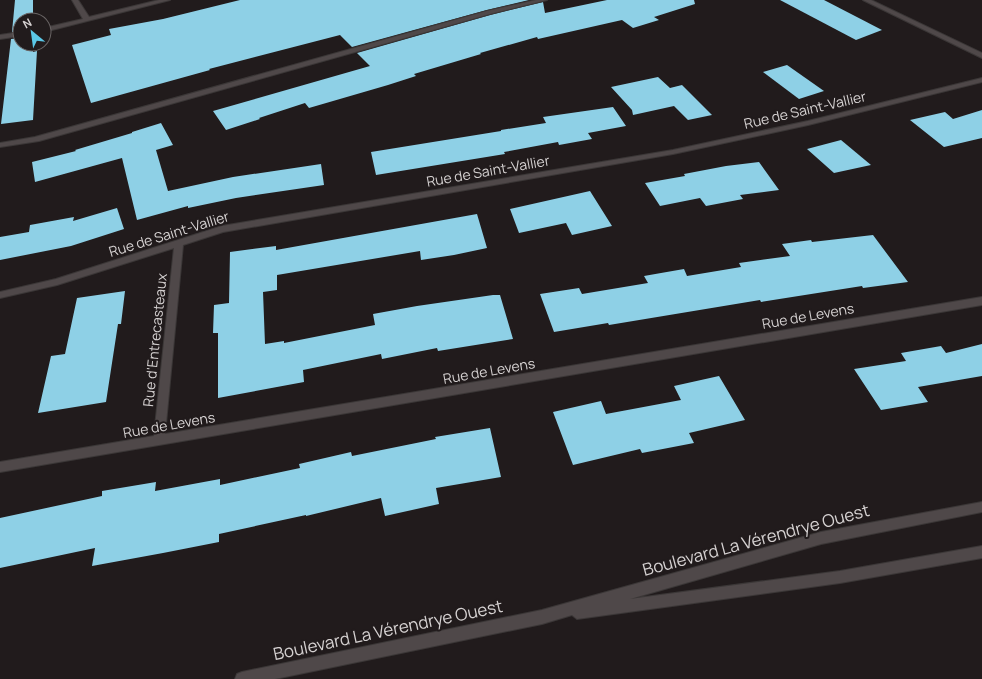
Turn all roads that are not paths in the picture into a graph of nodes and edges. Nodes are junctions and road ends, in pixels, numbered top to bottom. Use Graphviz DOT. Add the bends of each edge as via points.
graph roads {
  1 [pos="75,0"];
  2 [pos="167,0"];
  3 [pos="544,0"];
  4 [pos="866,0"];
  5 [pos="87,20"];
  6 [pos="52,28"];
  7 [pos="12,35"];
  8 [pos="0,37"];
  9 [pos="982,56"];
  10 [pos="982,80"];
  11 [pos="0,145"];
  12 [pos="179,242"];
  13 [pos="0,295"];
  14 [pos="982,301"];
  15 [pos="159,441"];
  16 [pos="0,467"];
  17 [pos="982,507"];
  18 [pos="982,552"];
  19 [pos="542,617"];
  20 [pos="242,679"];
  1 -- 5 [label="street"];
  2 -- 5 [label="street"];
  3 -- 11 [label="street" via="489,12 36,139"];
  4 -- 9 [label="street"];
  5 -- 6 [label="street"];
  7 -- 8 [label="street"];
  10 -- 12 [label="street, Rue de Saint-Vallier" via="808,123 673,152 222,230"];
  12 -- 13 [label="street, Rue de Saint-Vallier" via="57,282"];
  12 -- 15 [label="street, Rue d'Entrecasteaux"];
  14 -- 15 [label="street, Rue de Levens"];
  15 -- 16 [label="street, Rue de Levens"];
  17 -- 19 [label="street, Boulevard La Vérendrye Ouest" via="821,538"];
  18 -- 19 [label="street, Boulevard La Vérendrye Ouest" via="840,577"];
  19 -- 20 [label="street, Boulevard La Vérendrye Ouest"];
}
